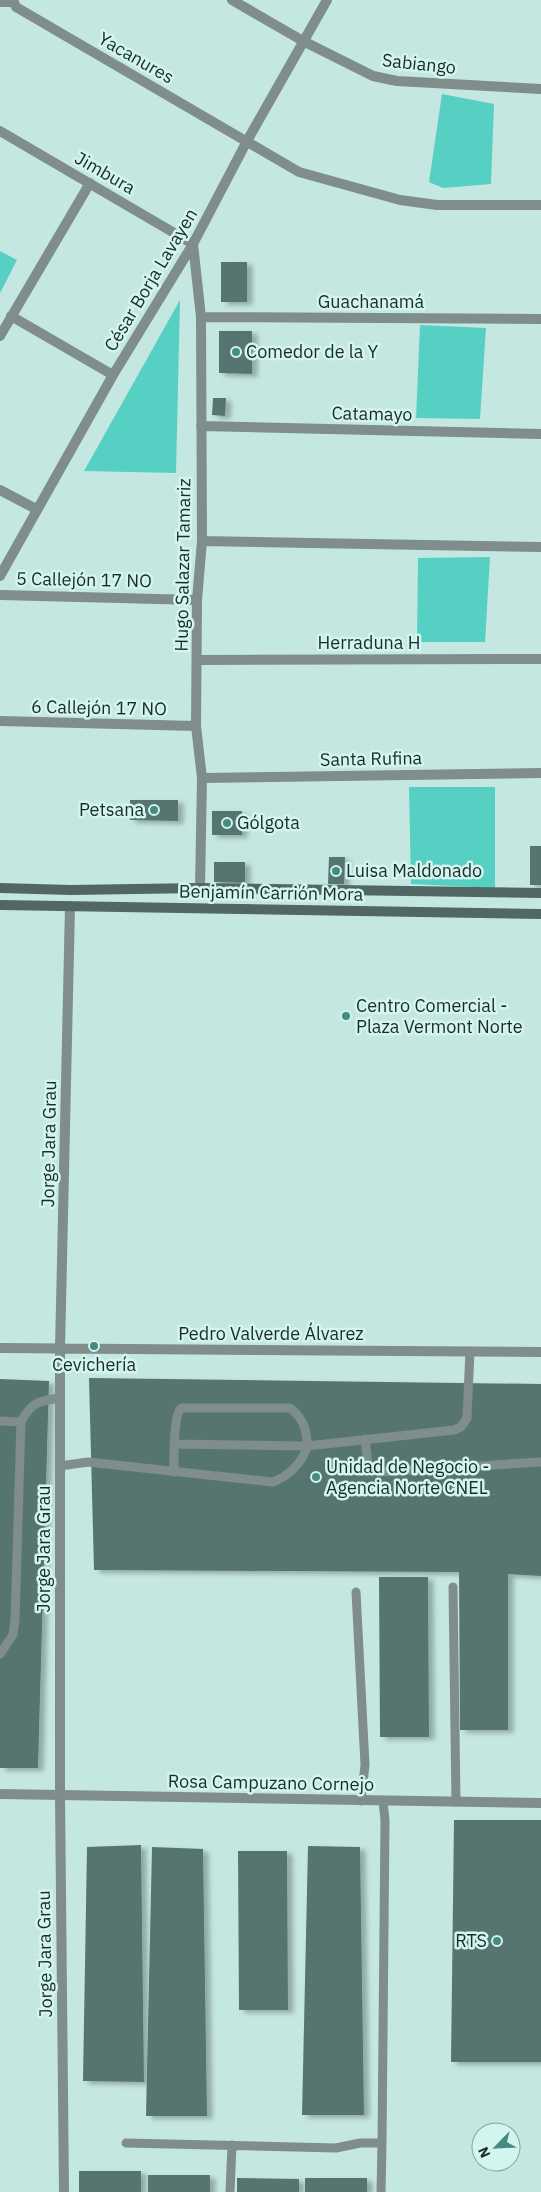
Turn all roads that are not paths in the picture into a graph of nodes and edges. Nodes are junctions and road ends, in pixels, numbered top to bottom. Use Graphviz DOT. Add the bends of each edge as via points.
graph roads {
  1 [pos="232,0"];
  2 [pos="328,0"];
  3 [pos="15,1"];
  4 [pos="0,2"];
  5 [pos="303,40"];
  6 [pos="541,89"];
  7 [pos="0,131"];
  8 [pos="247,141"];
  9 [pos="90,183"];
  10 [pos="541,205"];
  11 [pos="193,244"];
  12 [pos="11,316"];
  13 [pos="201,317"];
  14 [pos="541,319"];
  15 [pos="0,336"];
  16 [pos="113,375"];
  17 [pos="201,426"];
  18 [pos="541,434"];
  19 [pos="0,490"];
  20 [pos="36,509"];
  21 [pos="202,541"];
  22 [pos="541,547"];
  23 [pos="0,576"];
  24 [pos="0,595"];
  25 [pos="197,600"];
  26 [pos="541,658"];
  27 [pos="198,660"];
  28 [pos="0,722"];
  29 [pos="196,726"];
  30 [pos="541,773"];
  31 [pos="202,778"];
  32 [pos="0,888"];
  33 [pos="200,888"];
  34 [pos="541,893"];
  35 [pos="0,905"];
  36 [pos="70,906"];
  37 [pos="541,914"];
  38 [pos="0,1348"];
  39 [pos="60,1349"];
  40 [pos="470,1351"];
  41 [pos="541,1352"];
  42 [pos="60,1398"];
  43 [pos="0,1421"];
  44 [pos="21,1422"];
  45 [pos="365,1440"];
  46 [pos="175,1444"];
  47 [pos="307,1446"];
  48 [pos="541,1462"];
  49 [pos="60,1466"];
  50 [pos="174,1472"];
  51 [pos="453,1587"];
  52 [pos="356,1592"];
  53 [pos="0,1654"];
  54 [pos="0,1794"];
  55 [pos="60,1796"];
  56 [pos="361,1800"];
  57 [pos="382,1801"];
  58 [pos="456,1802"];
  59 [pos="541,1803"];
  60 [pos="126,2143"];
  61 [pos="382,2143"];
  62 [pos="232,2145"];
  63 [pos="64,2192"];
  64 [pos="230,2192"];
  65 [pos="381,2192"];
  1 -- 5 [label="street"];
  2 -- 5 [label="street, César Borja Lavayen"];
  3 -- 4 [label="street"];
  3 -- 8 [label="street, Yacanures" via="16,7"];
  5 -- 6 [label="street, Sabiango" via="373,76 397,81"];
  5 -- 8 [label="street, César Borja Lavayen"];
  7 -- 9 [label="street, Jimbura"];
  8 -- 10 [label="street" via="299,172 400,200 437,205"];
  8 -- 11 [label="street, César Borja Lavayen"];
  9 -- 11 [label="street, Jimbura"];
  9 -- 12 [label="street"];
  11 -- 13 [label="street, Hugo Salazar Tamariz"];
  11 -- 16 [label="street, César Borja Lavayen"];
  12 -- 15 [label="street"];
  12 -- 16 [label="street"];
  13 -- 14 [label="street, Guachanamá"];
  13 -- 17 [label="street, Hugo Salazar Tamariz"];
  16 -- 20 [label="street, César Borja Lavayen"];
  17 -- 18 [label="street, Catamayo"];
  17 -- 21 [label="street, Hugo Salazar Tamariz"];
  19 -- 20 [label="street"];
  20 -- 23 [label="street, César Borja Lavayen"];
  21 -- 22 [label="street"];
  21 -- 25 [label="street, Hugo Salazar Tamariz"];
  24 -- 25 [label="street, 5 Callejón 17 NO"];
  25 -- 27 [label="street, Hugo Salazar Tamariz"];
  26 -- 27 [label="street, Herraduna H"];
  27 -- 29 [label="street, Hugo Salazar Tamariz"];
  28 -- 29 [label="street, 6 Callejón 17 NO"];
  29 -- 31 [label="street, Hugo Salazar Tamariz"];
  30 -- 31 [label="street, Santa Rufina"];
  31 -- 33 [label="street, Hugo Salazar Tamariz"];
  32 -- 33 [label="main road, Benjamín Carrión Mora"];
  33 -- 34 [label="main road, Benjamín Carrión Mora"];
  35 -- 36 [label="main road, Benjamín Carrión Mora"];
  36 -- 37 [label="main road, Benjamín Carrión Mora"];
  36 -- 39 [label="street, Jorge Jara Grau"];
  38 -- 39 [label="street, Pedro Valverde Álvarez"];
  39 -- 40 [label="street, Pedro Valverde Álvarez"];
  39 -- 42 [label="street, Jorge Jara Grau"];
  40 -- 41 [label="street, Pedro Valverde Álvarez"];
  40 -- 45 [label="lane" via="466,1418 461,1427"];
  42 -- 44 [label="lane" via="40,1400 28,1409"];
  42 -- 49 [label="street, Jorge Jara Grau"];
  43 -- 44 [label="lane"];
  44 -- 53 [label="lane" via="15,1620 13,1636"];
  45 -- 47 [label="lane"];
  45 -- 48 [label="lane" via="368,1464 380,1472"];
  46 -- 47 [label="lane"];
  46 -- 47 [label="lane" via="181,1408 290,1408 305,1426"];
  46 -- 50 [label="lane"];
  47 -- 50 [label="lane" via="305,1456 289,1473 274,1482"];
  49 -- 50 [label="lane" via="88,1462"];
  49 -- 55 [label="street, Jorge Jara Grau"];
  51 -- 58 [label="lane"];
  52 -- 56 [label="lane" via="365,1765"];
  54 -- 55 [label="street, Rosa Campuzano Cornejo"];
  55 -- 56 [label="street, Rosa Campuzano Cornejo"];
  55 -- 63 [label="street, Jorge Jara Grau"];
  56 -- 57 [label="street, Rosa Campuzano Cornejo"];
  57 -- 58 [label="street, Rosa Campuzano Cornejo"];
  57 -- 61 [label="lane" via="386,1820"];
  58 -- 59 [label="street, Rosa Campuzano Cornejo"];
  60 -- 62 [label="lane"];
  61 -- 62 [label="lane" via="360,2142 336,2148"];
  61 -- 65 [label="lane"];
  62 -- 64 [label="lane"];
}
